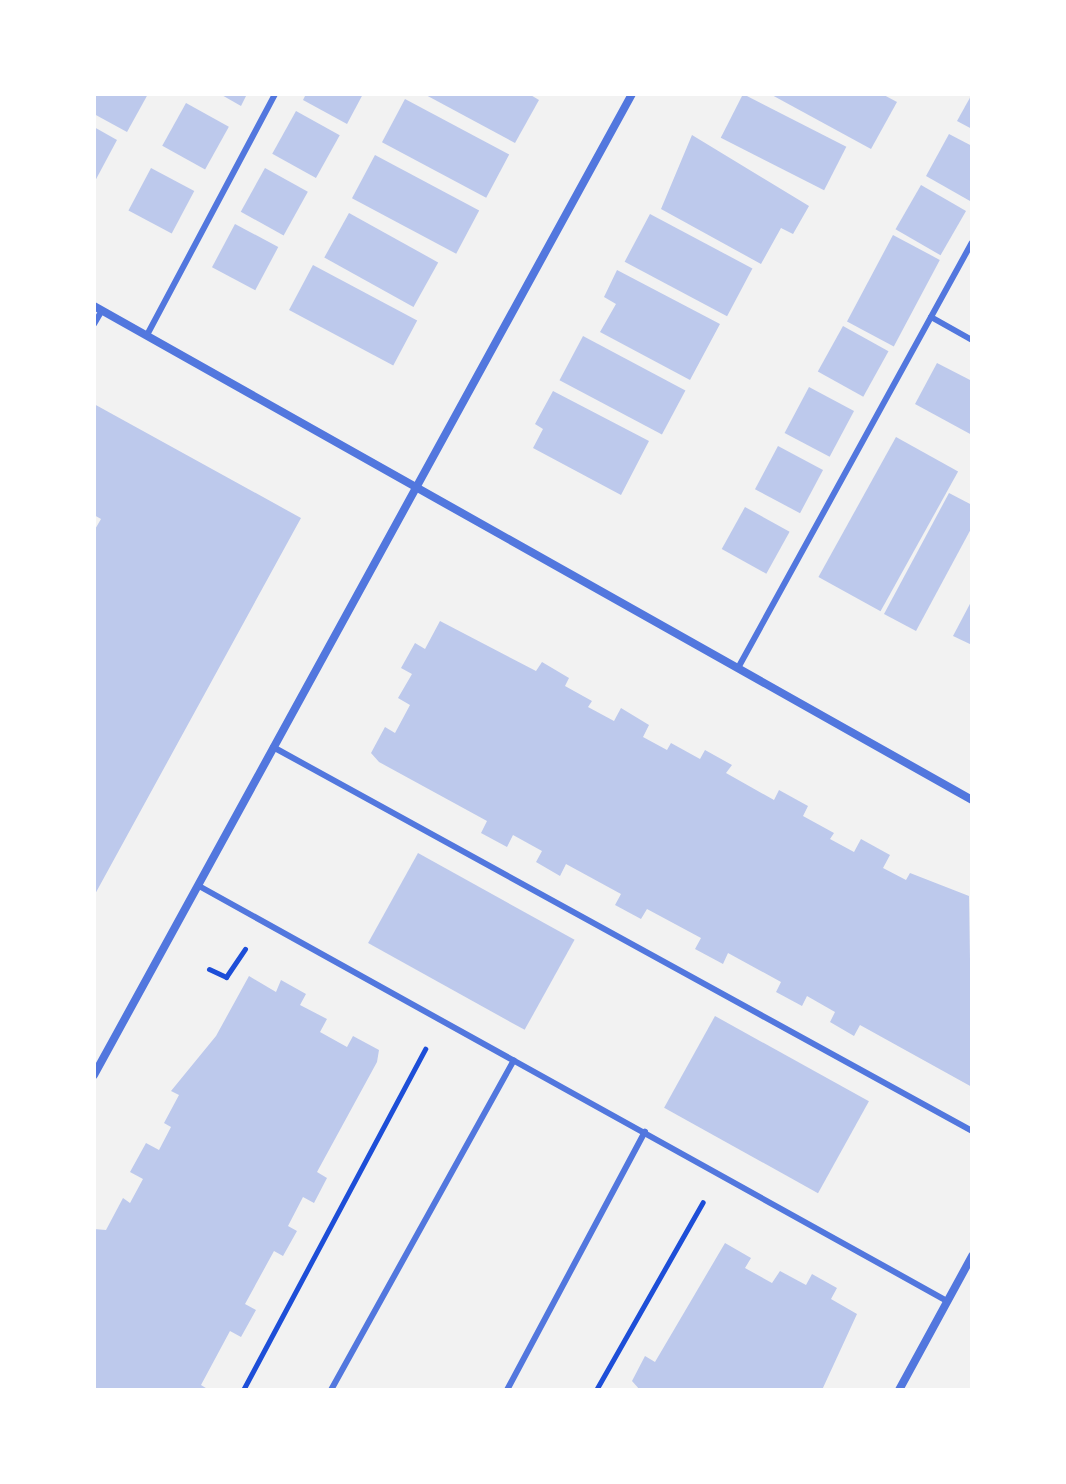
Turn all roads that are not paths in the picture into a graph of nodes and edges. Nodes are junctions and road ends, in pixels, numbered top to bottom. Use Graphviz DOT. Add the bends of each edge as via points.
graph roads {
  1 [pos="275,94"];
  2 [pos="632,94"];
  3 [pos="972,243"];
  4 [pos="98,308"];
  5 [pos="931,317"];
  6 [pos="94,324"];
  7 [pos="147,335"];
  8 [pos="972,340"];
  9 [pos="418,483"];
  10 [pos="738,668"];
  11 [pos="273,747"];
  12 [pos="972,800"];
  13 [pos="199,886"];
  14 [pos="514,1060"];
  15 [pos="94,1075"];
  16 [pos="972,1131"];
  17 [pos="645,1132"];
  18 [pos="972,1256"];
  19 [pos="947,1301"];
  20 [pos="331,1390"];
  21 [pos="507,1390"];
  22 [pos="899,1390"];
  1 -- 7 [label="lane"];
  2 -- 9 [label="street"];
  3 -- 5 [label="lane"];
  4 -- 6 [label="lane"];
  4 -- 7 [label="street"];
  5 -- 8 [label="lane"];
  5 -- 10 [label="lane"];
  7 -- 9 [label="street"];
  9 -- 10 [label="street"];
  9 -- 11 [label="street"];
  10 -- 12 [label="street"];
  11 -- 13 [label="street"];
  11 -- 16 [label="lane"];
  13 -- 14 [label="lane"];
  13 -- 15 [label="street"];
  14 -- 17 [label="lane"];
  14 -- 20 [label="lane"];
  17 -- 19 [label="lane"];
  17 -- 21 [label="lane"];
  18 -- 19 [label="street"];
  19 -- 22 [label="street"];
}
